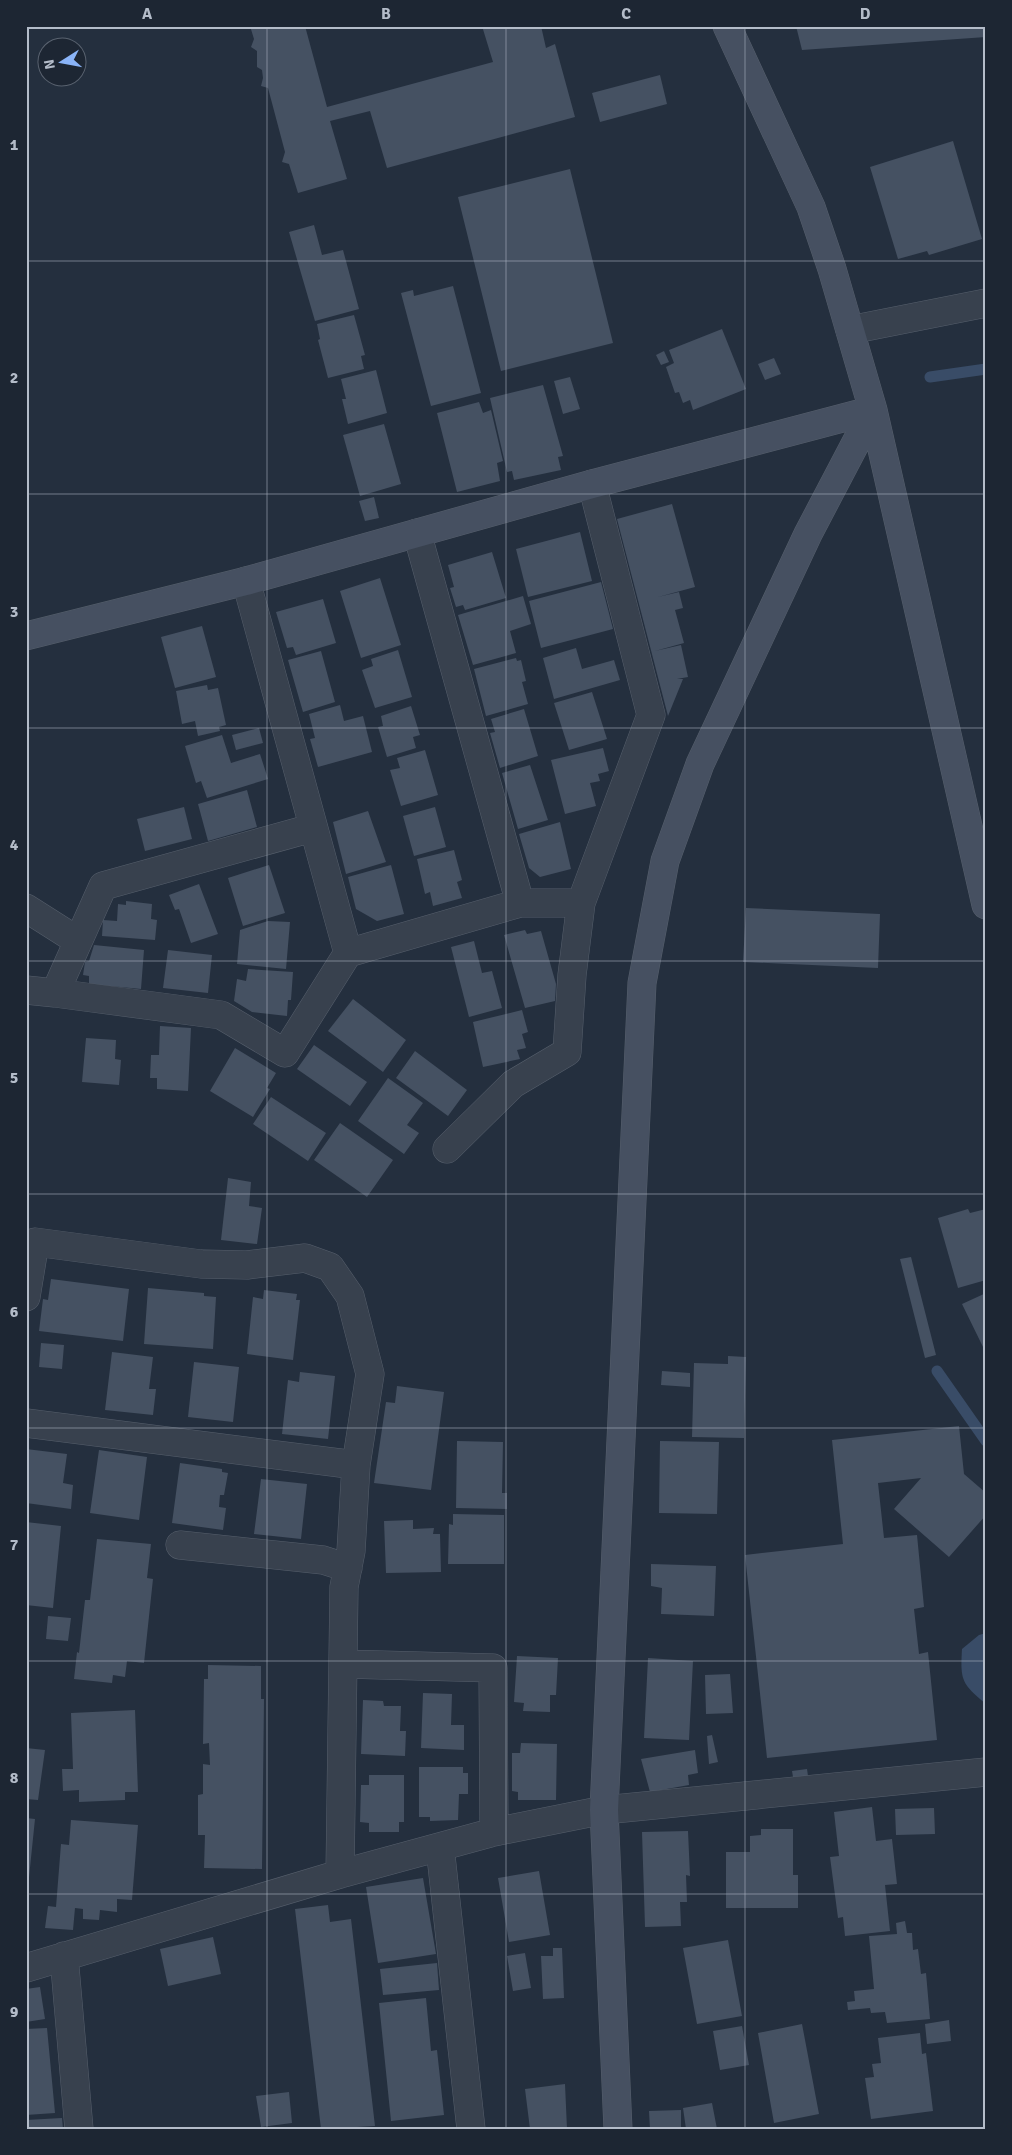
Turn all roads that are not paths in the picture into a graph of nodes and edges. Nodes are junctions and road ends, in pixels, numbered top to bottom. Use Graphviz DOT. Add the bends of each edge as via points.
graph roads {
  1 [pos="727,26"];
  2 [pos="986,302"];
  3 [pos="850,330"];
  4 [pos="873,410"];
  5 [pos="592,484"];
  6 [pos="417,533"];
  7 [pos="246,581"];
  8 [pos="26,636"];
  9 [pos="312,828"];
  10 [pos="581,902"];
  11 [pos="520,903"];
  12 [pos="986,905"];
  13 [pos="26,908"];
  14 [pos="78,941"];
  15 [pos="348,953"];
  16 [pos="26,990"];
  17 [pos="55,993"];
  18 [pos="448,1149"];
  19 [pos="26,1297"];
  20 [pos="26,1424"];
  21 [pos="356,1464"];
  22 [pos="180,1545"];
  23 [pos="348,1568"];
  24 [pos="344,1664"];
  25 [pos="986,1772"];
  26 [pos="604,1810"];
  27 [pos="494,1832"];
  28 [pos="440,1847"];
  29 [pos="340,1874"];
  30 [pos="64,1956"];
  31 [pos="26,1968"];
  32 [pos="79,2129"];
  33 [pos="471,2129"];
  34 [pos="618,2129"];
  1 -- 3 [label="street" via="811,207"];
  2 -- 3 [label="street"];
  3 -- 4 [label="street"];
  4 -- 5 [label="street"];
  4 -- 12 [label="street"];
  4 -- 26 [label="street" via="808,534 700,764 663,871 642,983"];
  5 -- 6 [label="street"];
  5 -- 10 [label="street" via="651,714"];
  6 -- 7 [label="street"];
  6 -- 11 [label="street"];
  7 -- 8 [label="street"];
  7 -- 9 [label="street"];
  9 -- 14 [label="street" via="103,886"];
  9 -- 15 [label="street"];
  10 -- 11 [label="street"];
  10 -- 18 [label="street" via="567,1052 513,1084"];
  11 -- 15 [label="street"];
  13 -- 14 [label="street"];
  14 -- 17 [label="street"];
  15 -- 17 [label="street" via="285,1053 221,1015"];
  16 -- 17 [label="street"];
  19 -- 21 [label="street" via="35,1242 201,1264 248,1265 304,1258 330,1266 350,1296 370,1374"];
  20 -- 21 [label="street"];
  21 -- 23 [label="street" via="352,1551"];
  22 -- 23 [label="street" via="323,1560"];
  23 -- 24 [label="street" via="344,1587"];
  24 -- 27 [label="street" via="493,1668"];
  24 -- 29 [label="street"];
  25 -- 26 [label="street"];
  26 -- 27 [label="street"];
  26 -- 34 [label="street"];
  27 -- 28 [label="street"];
  28 -- 29 [label="street"];
  28 -- 33 [label="street"];
  29 -- 30 [label="street"];
  30 -- 31 [label="street"];
  30 -- 32 [label="street"];
}
